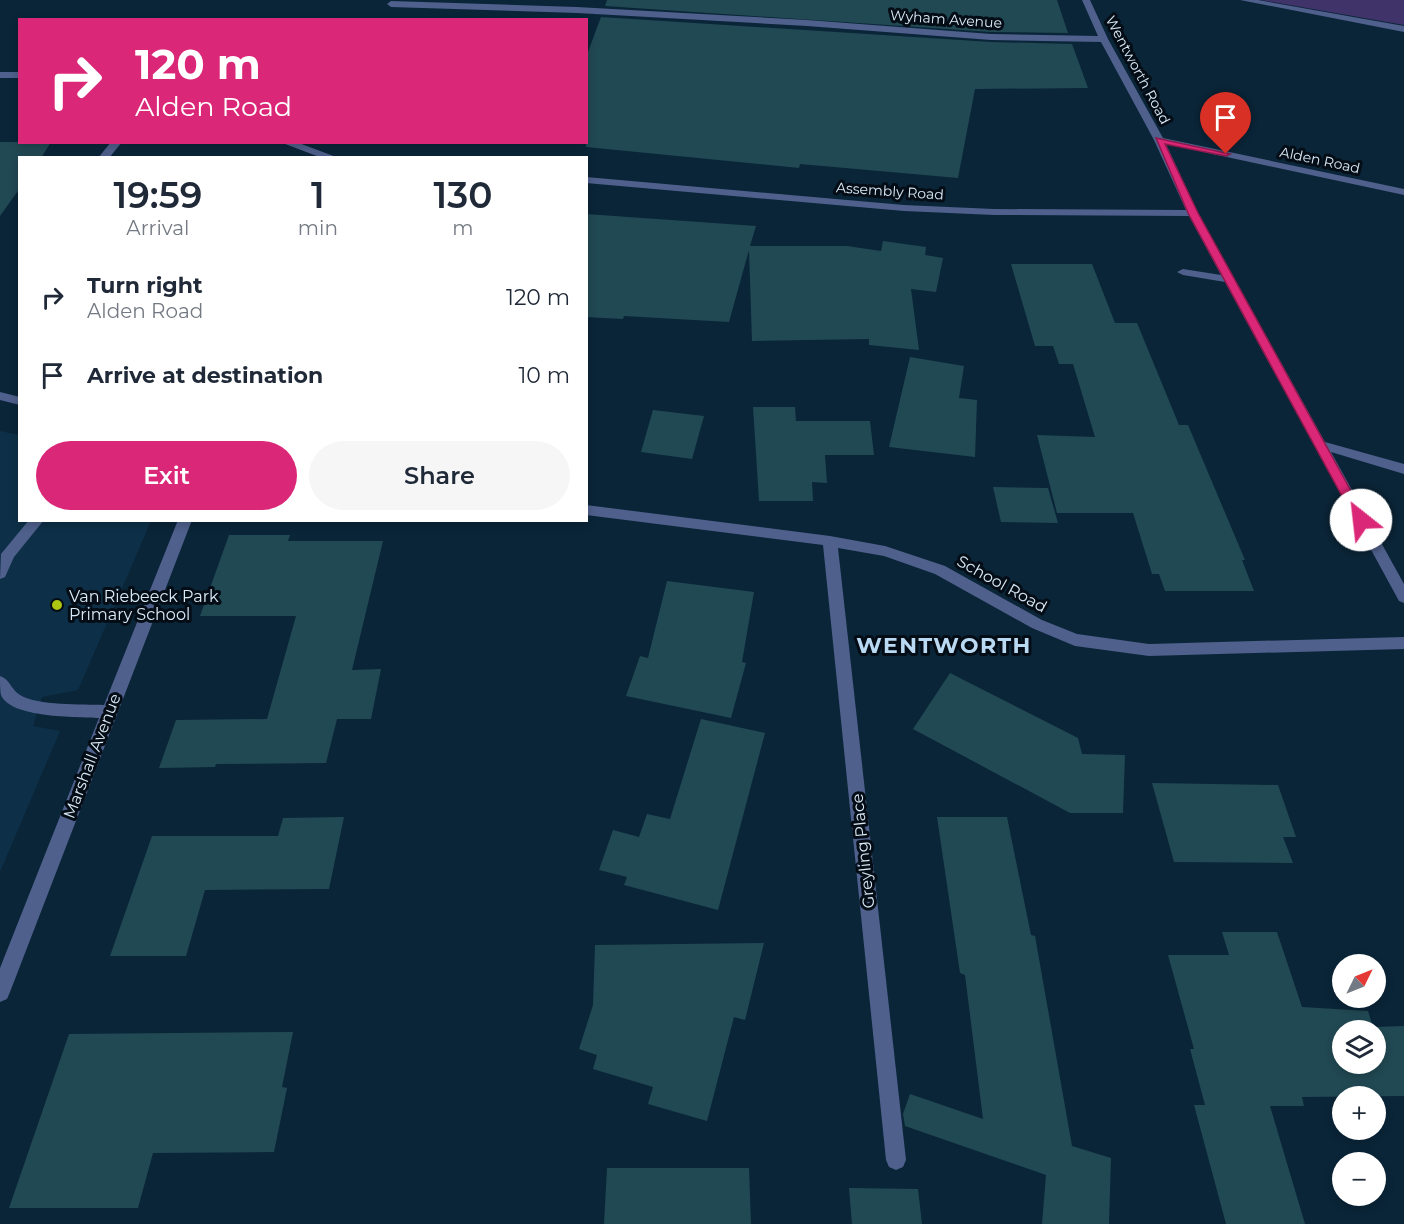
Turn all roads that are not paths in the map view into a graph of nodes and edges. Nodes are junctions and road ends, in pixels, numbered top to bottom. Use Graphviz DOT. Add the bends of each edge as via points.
graph roads {
  1 [pos="1086,0"];
  2 [pos="1244,0"];
  3 [pos="391,5"];
  4 [pos="1404,29"];
  5 [pos="1104,39"];
  6 [pos="0,75"];
  7 [pos="18,75"];
  8 [pos="1159,140"];
  9 [pos="115,144"];
  10 [pos="292,144"];
  11 [pos="105,156"];
  12 [pos="333,156"];
  13 [pos="588,180"];
  14 [pos="1404,192"];
  15 [pos="1193,213"];
  16 [pos="1183,272"];
  17 [pos="1231,280"];
  18 [pos="0,396"];
  19 [pos="18,400"];
  20 [pos="1318,444"];
  21 [pos="1404,469"];
  22 [pos="588,510"];
  23 [pos="35,522"];
  24 [pos="184,522"];
  25 [pos="830,541"];
  26 [pos="0,573"];
  27 [pos="1404,597"];
  28 [pos="1404,643"];
  29 [pos="0,682"];
  30 [pos="109,712"];
  31 [pos="0,992"];
  32 [pos="896,1160"];
  1 -- 5 [label="street, Wentworth Road"];
  2 -- 4 [label="street"];
  3 -- 5 [label="street, Wyham Avenue" via="578,10 991,37"];
  5 -- 8 [label="street, Wentworth Road"];
  6 -- 7 [label="street"];
  8 -- 14 [label="street, Alden Road"];
  8 -- 15 [label="street, Wentworth Road"];
  9 -- 11 [label="street"];
  10 -- 12 [label="street"];
  13 -- 15 [label="street, Assembly Road" via="904,208"];
  15 -- 17 [label="street, Wentworth Road"];
  16 -- 17 [label="street"];
  17 -- 20 [label="street, Wentworth Road"];
  18 -- 19 [label="street"];
  20 -- 21 [label="street"];
  20 -- 27 [label="street, Wentworth Road"];
  22 -- 25 [label="street, School Road"];
  23 -- 26 [label="street" via="8,554"];
  24 -- 30 [label="street, Marshall Avenue"];
  25 -- 28 [label="street, School Road" via="885,551 940,570 1037,624 1075,640 1149,651"];
  25 -- 32 [label="street, Greyling Place"];
  29 -- 30 [label="street" via="14,700 44,708"];
  30 -- 31 [label="street, Marshall Avenue"];
}
